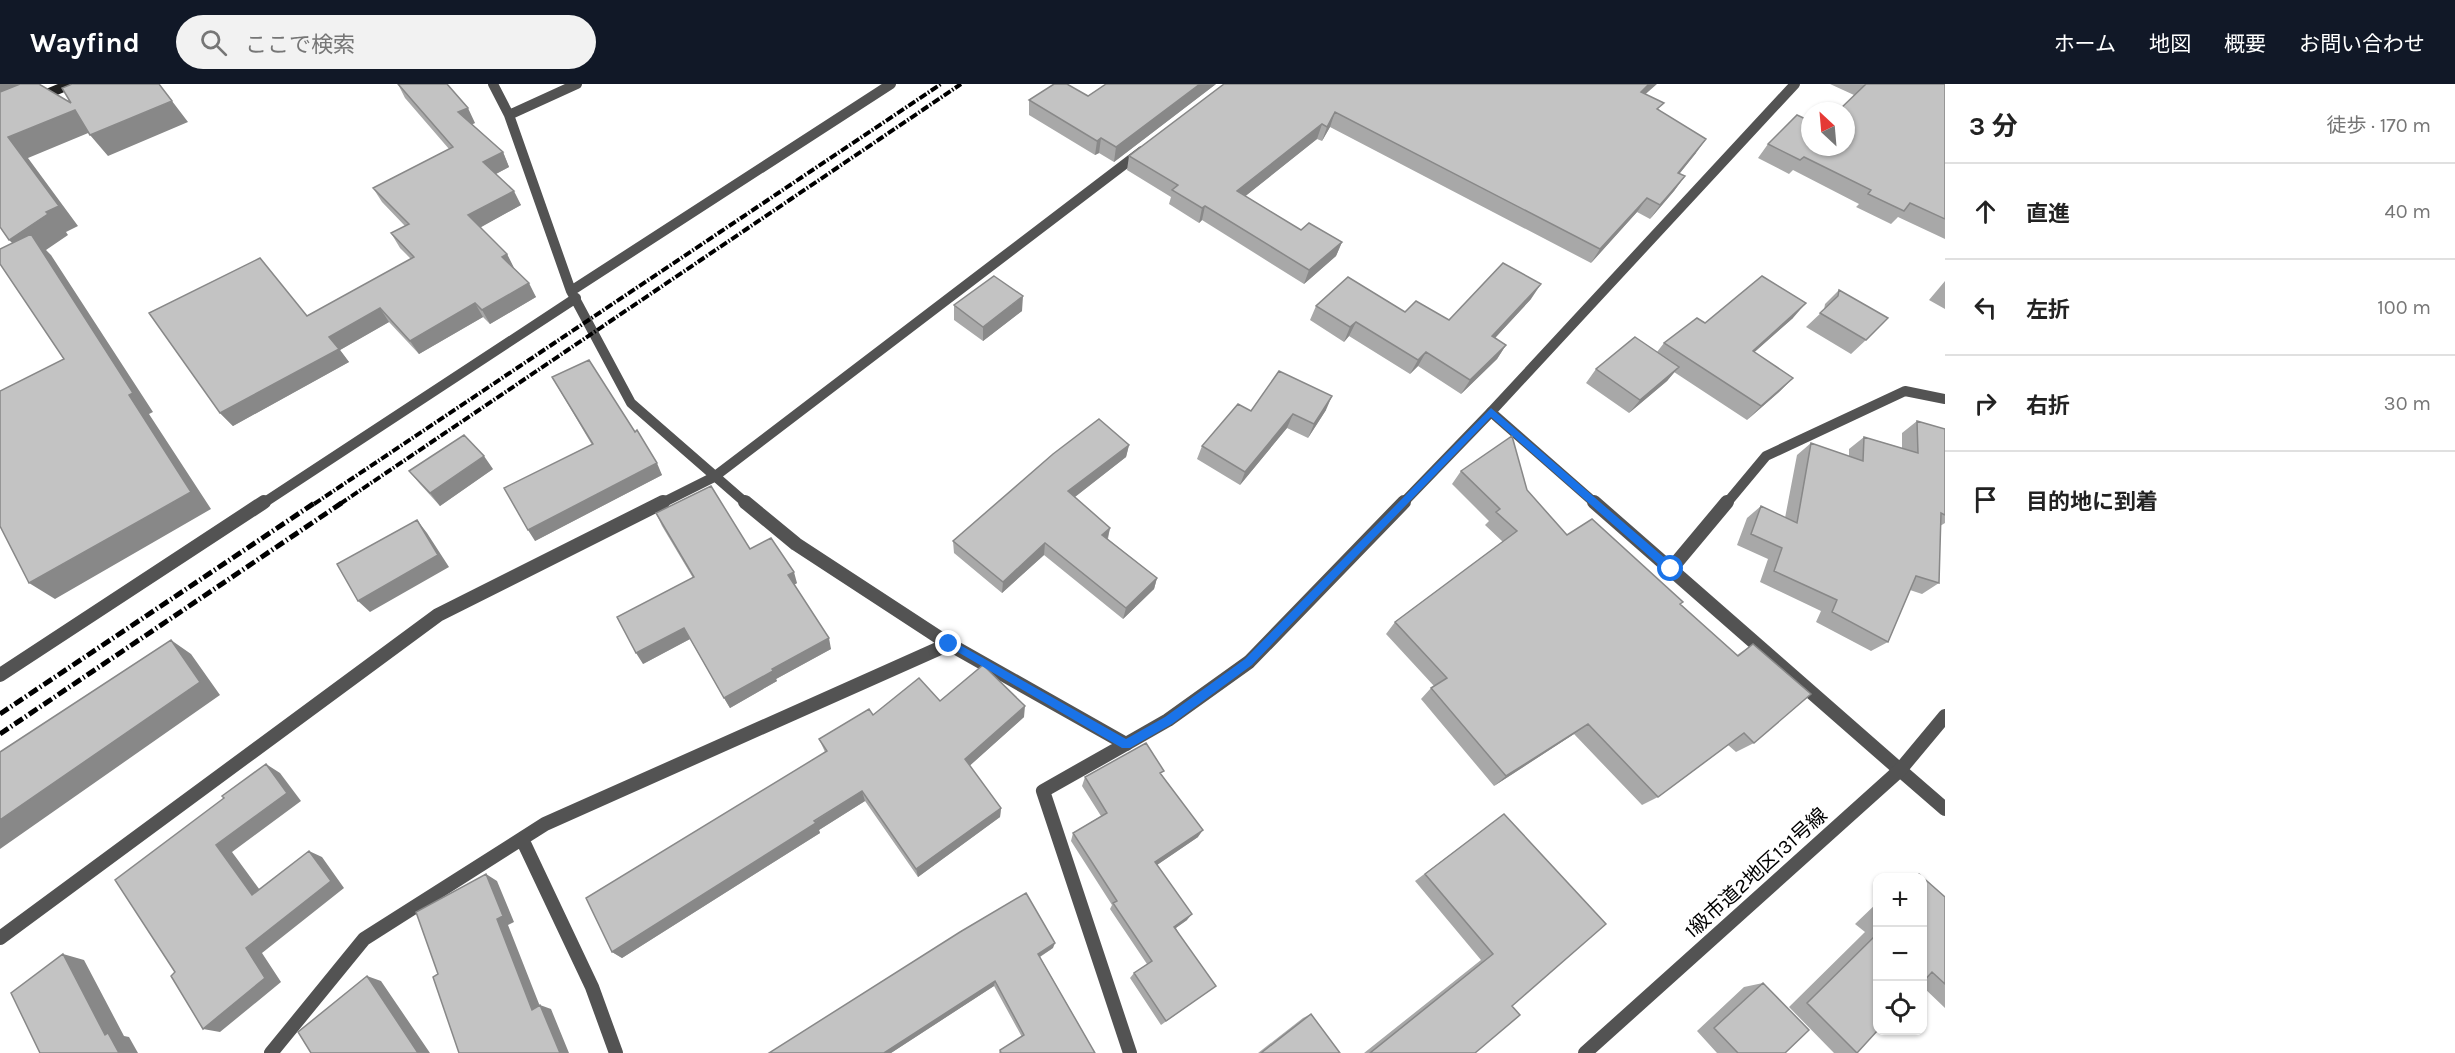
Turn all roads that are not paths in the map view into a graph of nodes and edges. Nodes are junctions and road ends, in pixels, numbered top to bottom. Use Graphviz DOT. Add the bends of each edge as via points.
graph roads {
  1 [pos="71,84"];
  2 [pos="493,84"];
  3 [pos="577,84"];
  4 [pos="891,84"];
  5 [pos="1795,84"];
  6 [pos="30,101"];
  7 [pos="509,115"];
  8 [pos="1155,141"];
  9 [pos="574,295"];
  10 [pos="1945,399"];
  11 [pos="1491,412"];
  12 [pos="714,477"];
  13 [pos="1671,569"];
  14 [pos="949,644"];
  15 [pos="0,675"];
  16 [pos="1945,716"];
  17 [pos="1126,744"];
  18 [pos="1900,770"];
  19 [pos="1945,809"];
  20 [pos="522,839"];
  21 [pos="0,938"];
  22 [pos="271,1053"];
  23 [pos="616,1053"];
  24 [pos="1130,1053"];
  25 [pos="1585,1053"];
  1 -- 6 [label="main road"];
  2 -- 7 [label="street"];
  3 -- 7 [label="street"];
  4 -- 9 [label="street"];
  5 -- 11 [label="street"];
  7 -- 9 [label="street"];
  8 -- 12 [label="street"];
  9 -- 12 [label="street" via="631,402"];
  9 -- 15 [label="street"];
  10 -- 13 [label="street" via="1905,391 1766,456"];
  11 -- 13 [label="street"];
  11 -- 17 [label="street" via="1249,662 1168,720"];
  12 -- 14 [label="street" via="796,544"];
  12 -- 21 [label="street" via="438,615"];
  13 -- 18 [label="street"];
  14 -- 17 [label="street"];
  14 -- 20 [label="street" via="545,824"];
  16 -- 18 [label="street, 1級市道2地区131号線"];
  17 -- 24 [label="street" via="1043,791"];
  18 -- 19 [label="street"];
  18 -- 25 [label="street, 1級市道2地区131号線"];
  20 -- 22 [label="street" via="364,939"];
  20 -- 23 [label="street" via="592,987"];
}
